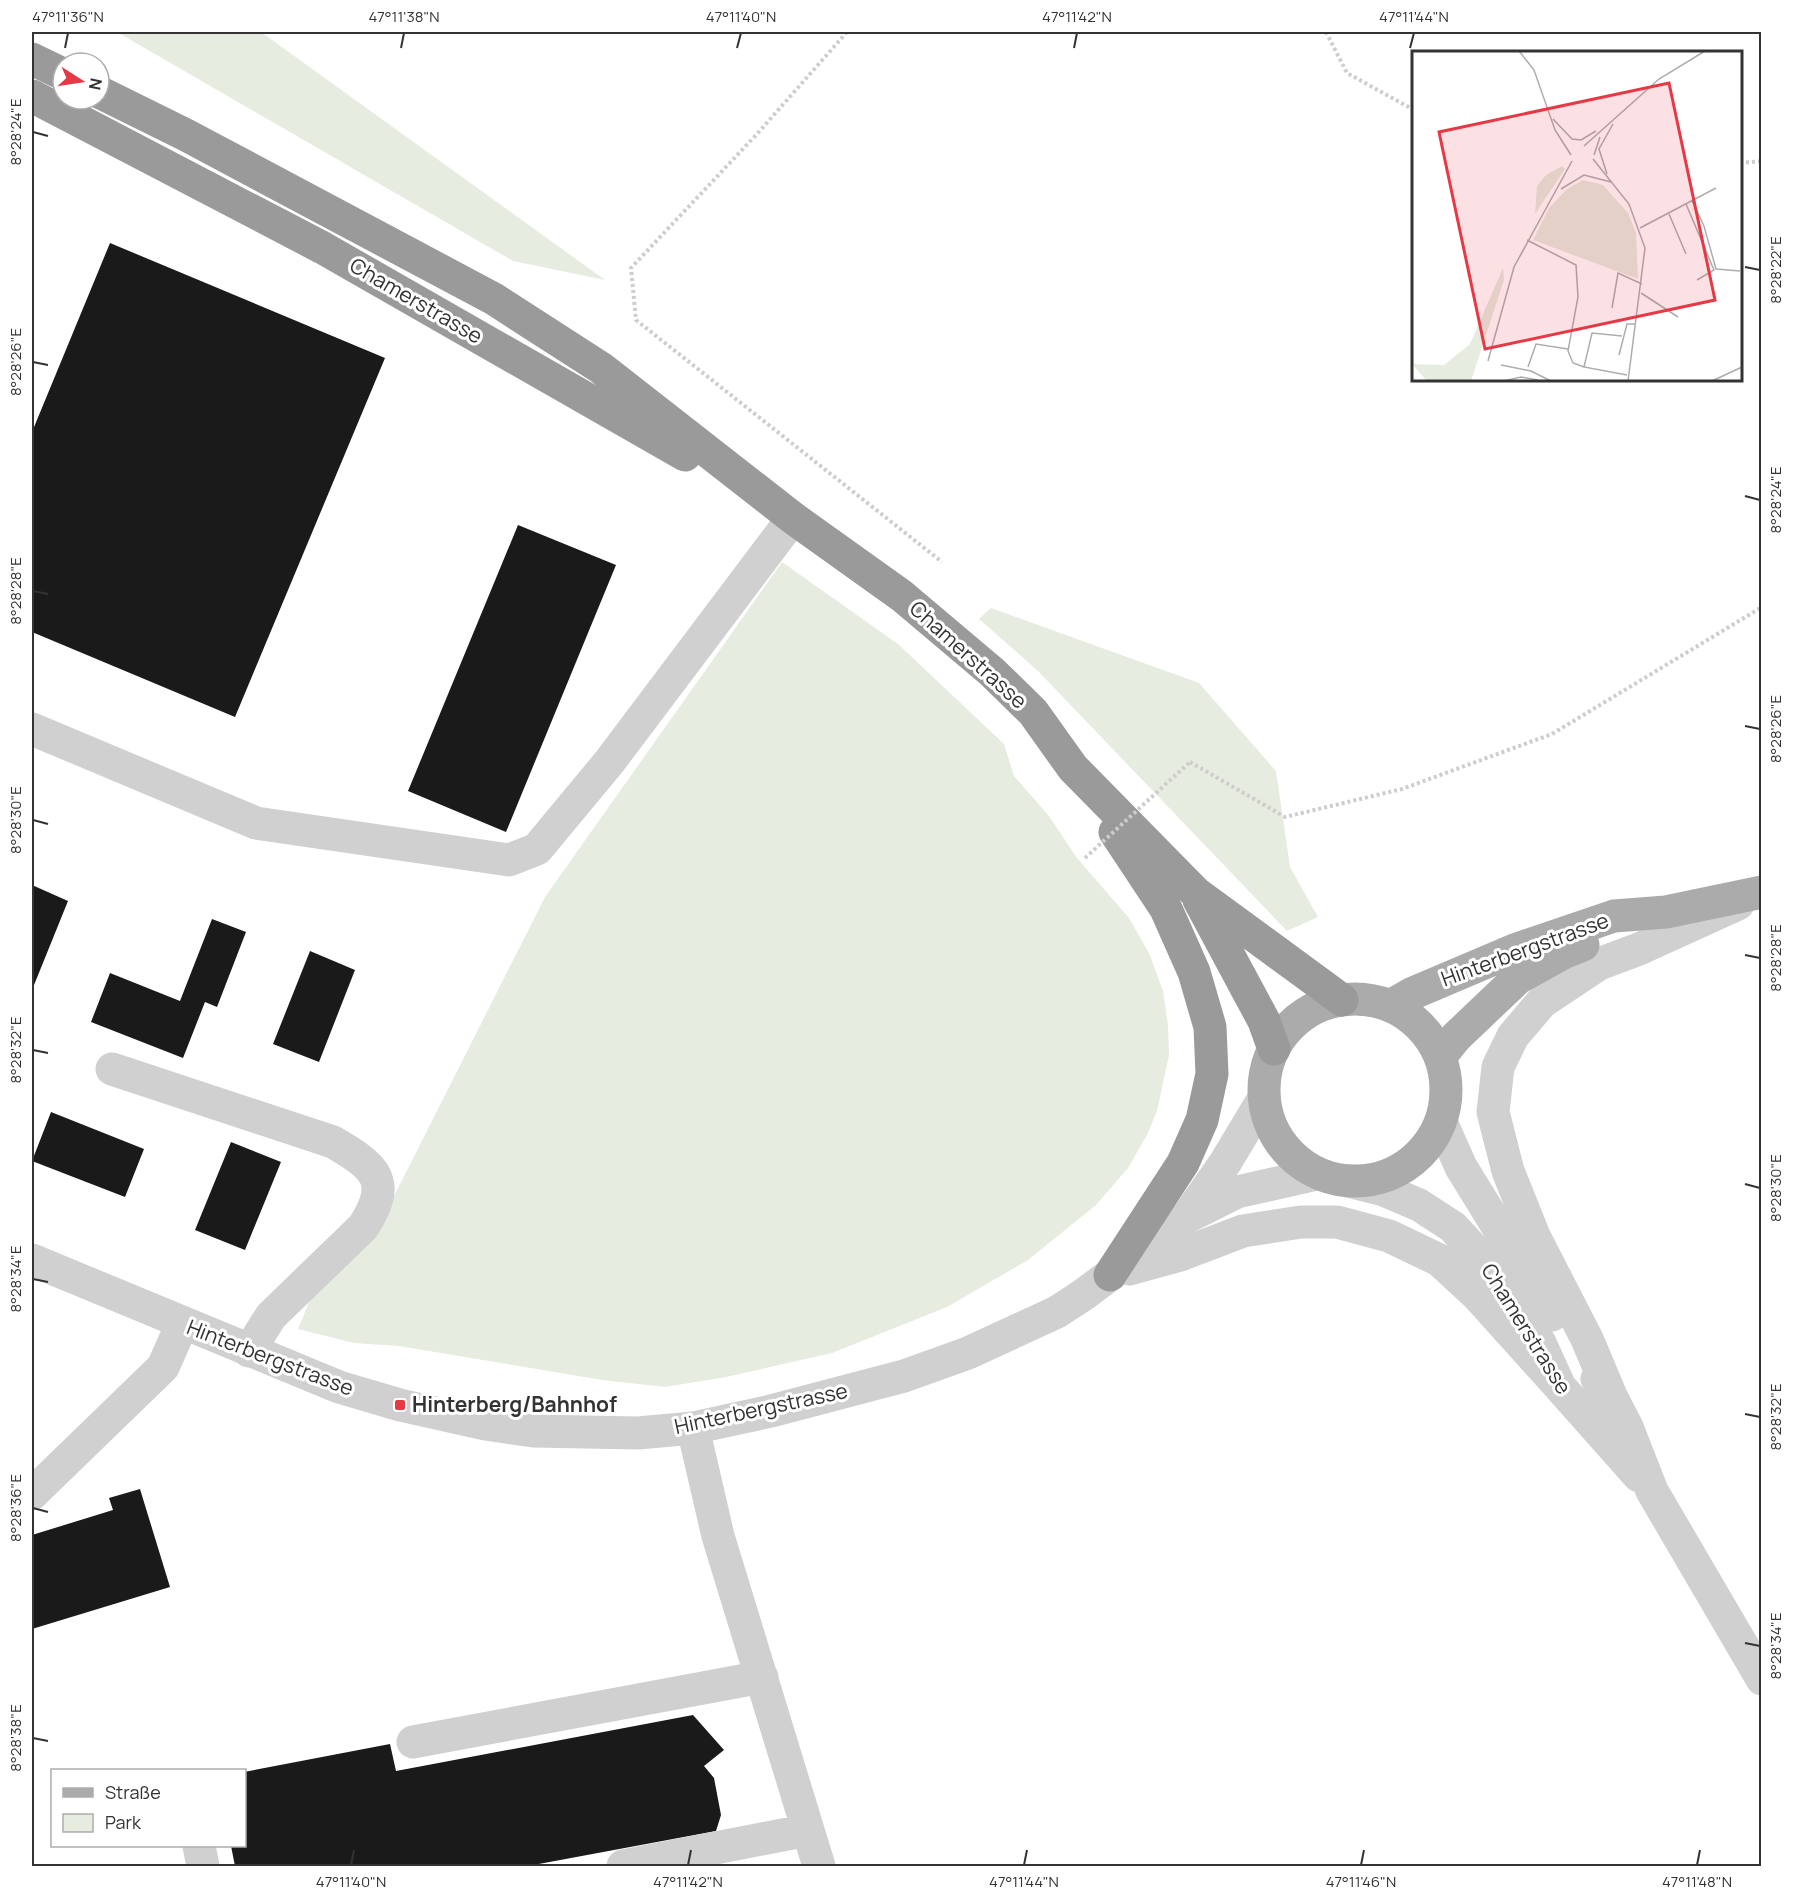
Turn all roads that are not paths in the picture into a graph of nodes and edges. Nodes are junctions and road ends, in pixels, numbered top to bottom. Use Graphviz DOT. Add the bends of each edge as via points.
graph roads {
  1 [pos="32,59"];
  2 [pos="51,68"];
  3 [pos="32,96"];
  4 [pos="111,98"];
  5 [pos="793,518"];
  6 [pos="32,729"];
  7 [pos="1073,768"];
  8 [pos="1196,893"];
  9 [pos="1761,893"];
  10 [pos="1666,912"];
  11 [pos="1342,1000"];
  12 [pos="1390,1006"];
  13 [pos="1274,1049"];
  14 [pos="1440,1057"];
  15 [pos="112,1069"];
  16 [pos="1264,1098"];
  17 [pos="1441,1122"];
  18 [pos="1333,1177"];
  19 [pos="1187,1217"];
  20 [pos="32,1260"];
  21 [pos="1110,1275"];
  22 [pos="182,1324"];
  23 [pos="249,1351"];
  24 [pos="1560,1387"];
  25 [pos="1611,1396"];
  26 [pos="693,1428"];
  27 [pos="1652,1491"];
  28 [pos="32,1494"];
  29 [pos="762,1677"];
  30 [pos="1761,1679"];
  31 [pos="413,1742"];
  32 [pos="808,1830"];
  33 [pos="199,1847"];
  34 [pos="203,1866"];
  35 [pos="623,1866"];
  36 [pos="819,1866"];
  1 -- 2 [label="highway"];
  3 -- 5 [label="highway, Chamerstrasse" via="323,248"];
  4 -- 5 [label="highway, Chamerstrasse" via="494,299 601,368"];
  5 -- 6 [label="street" via="610,761 537,849 509,860 256,823"];
  5 -- 7 [label="highway, Chamerstrasse" via="902,596 992,672 1033,712"];
  7 -- 8 [label="highway, Chamerstrasse"];
  7 -- 21 [label="highway" via="1167,909 1194,972 1210,1027 1212,1074 1202,1120 1183,1163"];
  8 -- 11 [label="highway, Chamerstrasse"];
  8 -- 13 [label="highway, Chamerstrasse" via="1259,1012"];
  9 -- 10 [label="main road, Hinterbergstrasse"];
  9 -- 25 [label="street" via="1599,964 1542,1002 1513,1036 1498,1067 1493,1112 1508,1171 1534,1236 1587,1339"];
  10 -- 12 [label="main road, Hinterbergstrasse" via="1614,916 1517,949"];
  10 -- 14 [label="main road, Hinterbergstrasse" via="1563,953 1518,978"];
  11 -- 12 [label="main road" via="1359,999"];
  11 -- 13 [label="main road" via="1302,1016"];
  12 -- 14 [label="main road" via="1420,1026"];
  13 -- 16 [label="main road" via="1266,1072"];
  14 -- 17 [label="main road" via="1447,1089"];
  15 -- 23 [label="street" via="333,1142 357,1156 376,1174 379,1193 363,1227 272,1316"];
  16 -- 18 [label="main road" via="1281,1143 1297,1161"];
  16 -- 19 [label="street, Hinterbergstrasse"];
  17 -- 18 [label="main road" via="1426,1148 1404,1167 1377,1179"];
  17 -- 25 [label="street, Chamerstrasse" via="1478,1196 1576,1353"];
  18 -- 19 [label="street, Hinterbergstrasse" via="1237,1192"];
  18 -- 24 [label="street, Chamerstrasse" via="1419,1204 1452,1227 1485,1262 1540,1343"];
  19 -- 21 [label="street, Hinterbergstrasse"];
  20 -- 22 [label="street, Hinterbergstrasse"];
  21 -- 24 [label="street" via="1243,1231 1301,1222 1337,1222 1389,1236 1439,1260 1478,1296"];
  21 -- 26 [label="street, Hinterbergstrasse" via="1057,1312 968,1353 882,1382"];
  22 -- 23 [label="street, Hinterbergstrasse"];
  22 -- 28 [label="street" via="163,1367"];
  23 -- 26 [label="street, Hinterbergstrasse" via="339,1387 485,1424 586,1433"];
  24 -- 27 [label="street, Chamerstrasse"];
  25 -- 27 [label="street, Chamerstrasse" via="1628,1427"];
  26 -- 29 [label="street" via="718,1536"];
  27 -- 30 [label="street, Chamerstrasse"];
  29 -- 31 [label="street"];
  29 -- 32 [label="street"];
  32 -- 35 [label="street"];
  32 -- 36 [label="street"];
  33 -- 34 [label="street"];
}
